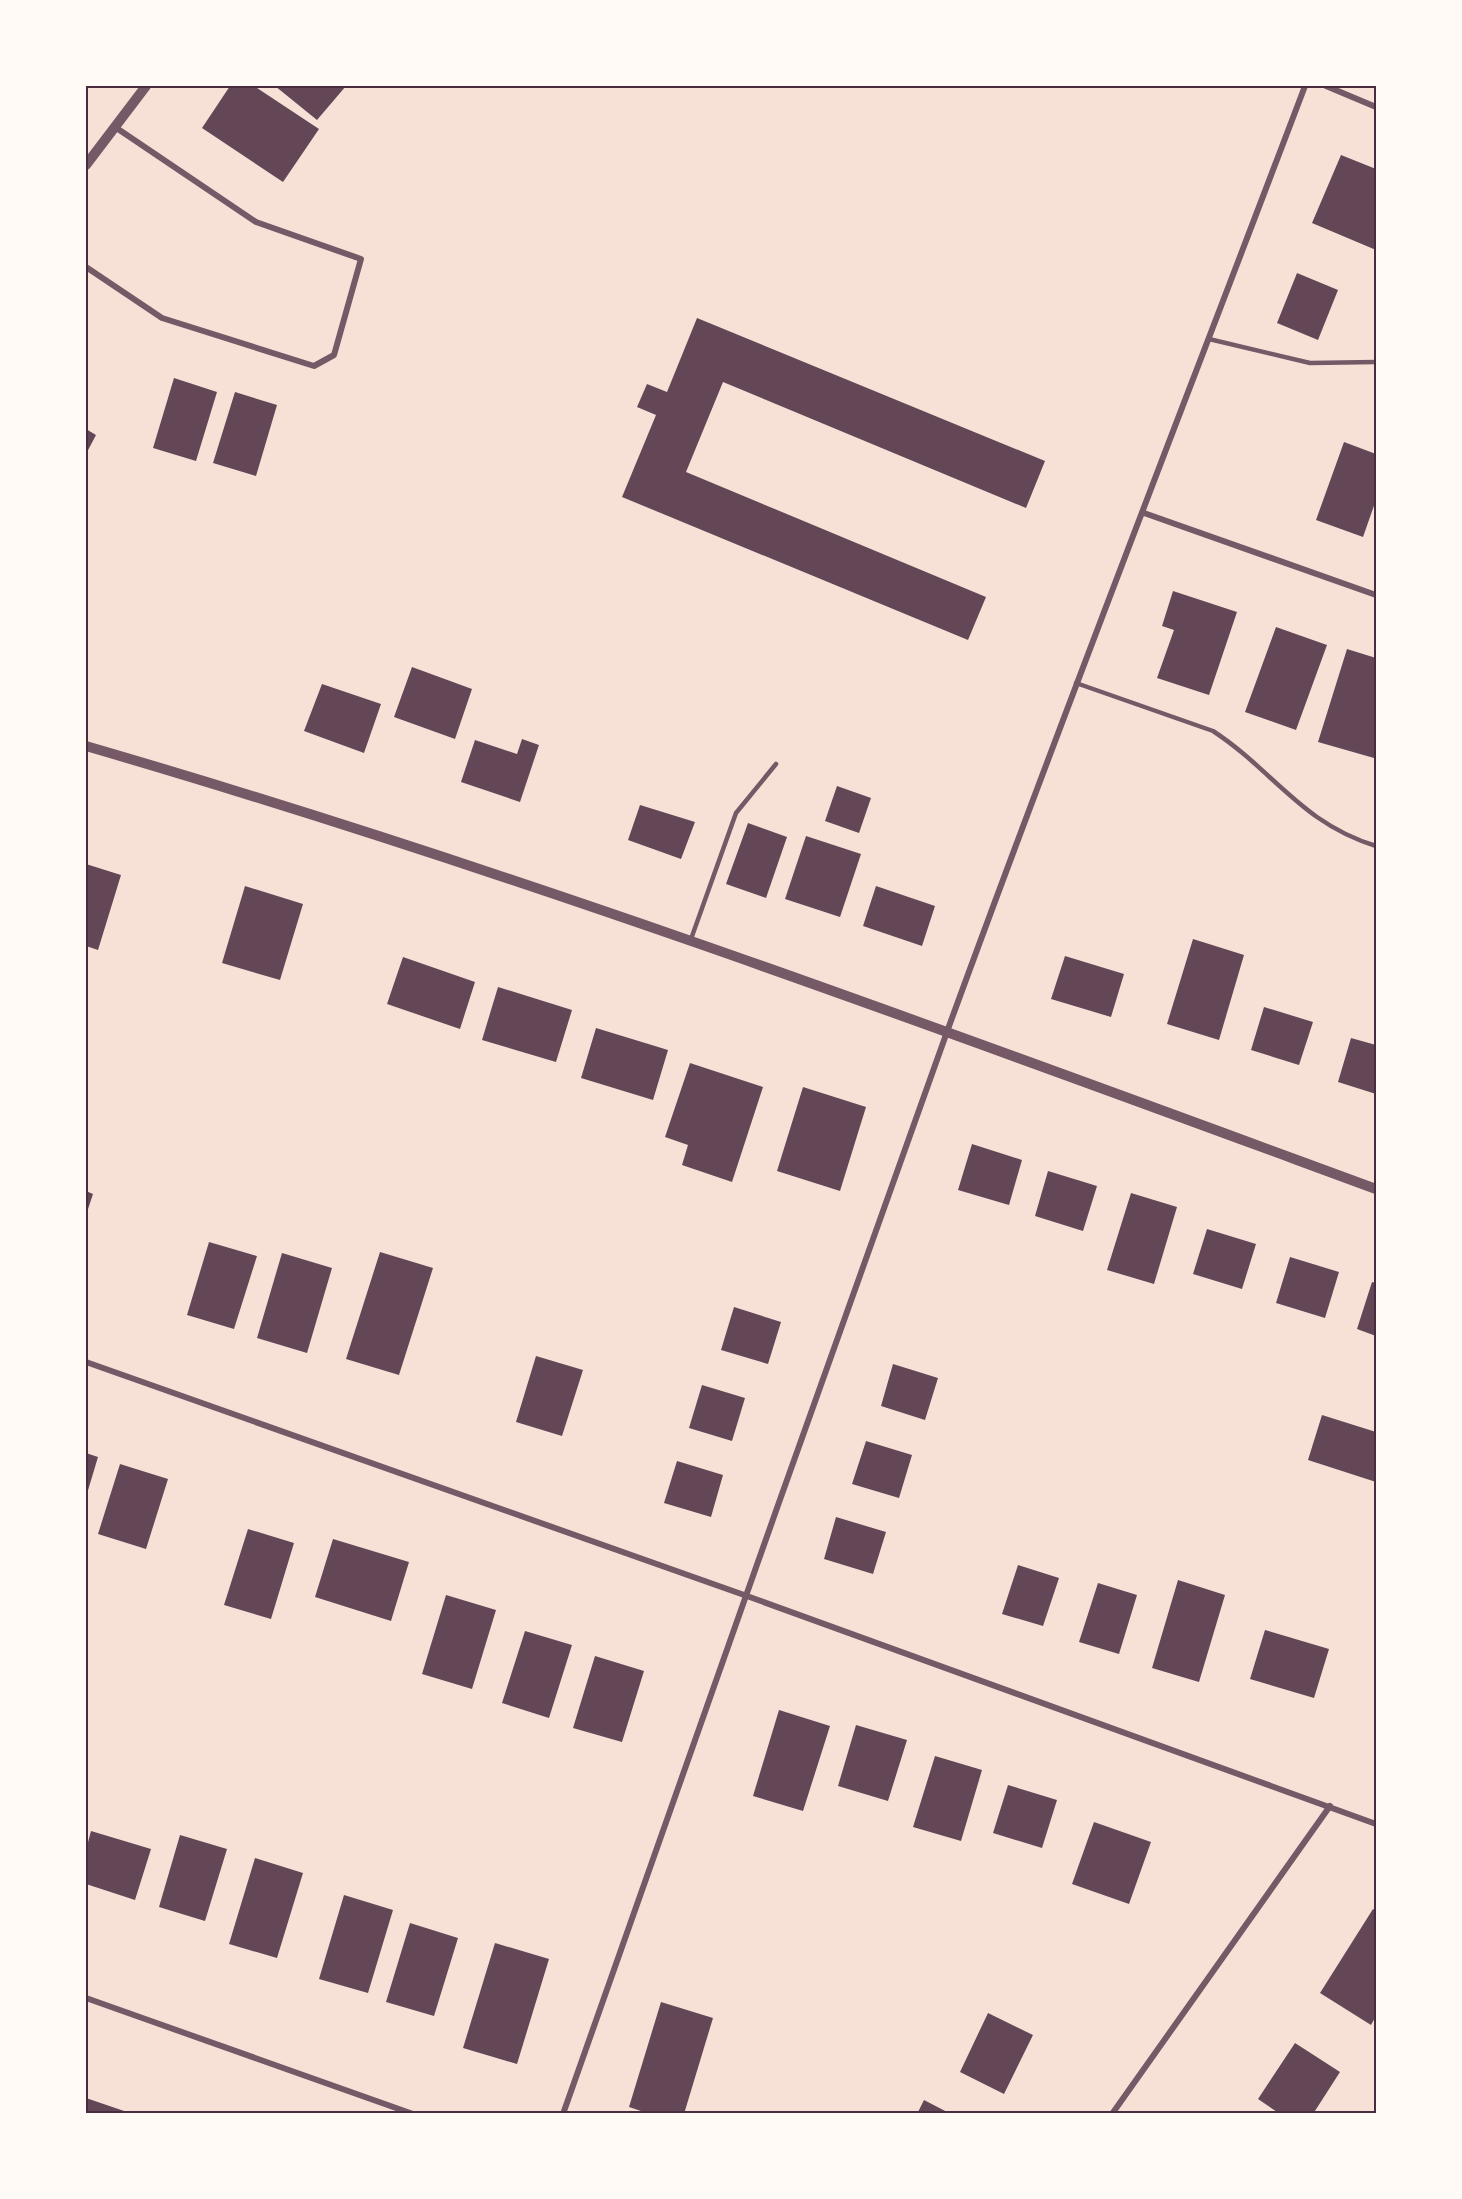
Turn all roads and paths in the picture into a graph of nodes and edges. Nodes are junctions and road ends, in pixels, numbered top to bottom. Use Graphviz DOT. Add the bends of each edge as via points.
graph roads {
  1 [pos="147,86"];
  2 [pos="1305,86"];
  3 [pos="1326,86"];
  4 [pos="1377,107"];
  5 [pos="115,127"];
  6 [pos="86,165"];
  7 [pos="86,267"];
  8 [pos="1209,339"];
  9 [pos="1377,362"];
  10 [pos="1144,513"];
  11 [pos="1377,595"];
  12 [pos="1076,683"];
  13 [pos="86,746"];
  14 [pos="776,764"];
  15 [pos="1377,846"];
  16 [pos="691,939"];
  17 [pos="947,1031"];
  18 [pos="1377,1189"];
  19 [pos="86,1362"];
  20 [pos="747,1596"];
  21 [pos="1330,1806"];
  22 [pos="1377,1824"];
  23 [pos="86,1998"];
  24 [pos="413,2114"];
  25 [pos="563,2114"];
  26 [pos="1112,2114"];
  1 -- 5 [label="street"];
  2 -- 8 [label="street"];
  3 -- 4 [label="street"];
  5 -- 6 [label="street"];
  5 -- 7 [label="street" via="256,222 361,259 334,354 314,366 162,318"];
  8 -- 9 [label="lane" via="1310,363"];
  8 -- 10 [label="street"];
  10 -- 11 [label="street"];
  10 -- 12 [label="street"];
  12 -- 15 [label="lane" via="1213,731 1297,804 1329,826"];
  12 -- 17 [label="street"];
  13 -- 16 [label="street" via="280,802"];
  14 -- 16 [label="lane" via="736,813"];
  16 -- 17 [label="street"];
  17 -- 18 [label="street"];
  17 -- 20 [label="street"];
  19 -- 20 [label="street"];
  20 -- 21 [label="street"];
  20 -- 25 [label="street"];
  21 -- 22 [label="street"];
  21 -- 26 [label="street"];
  23 -- 24 [label="street"];
}
